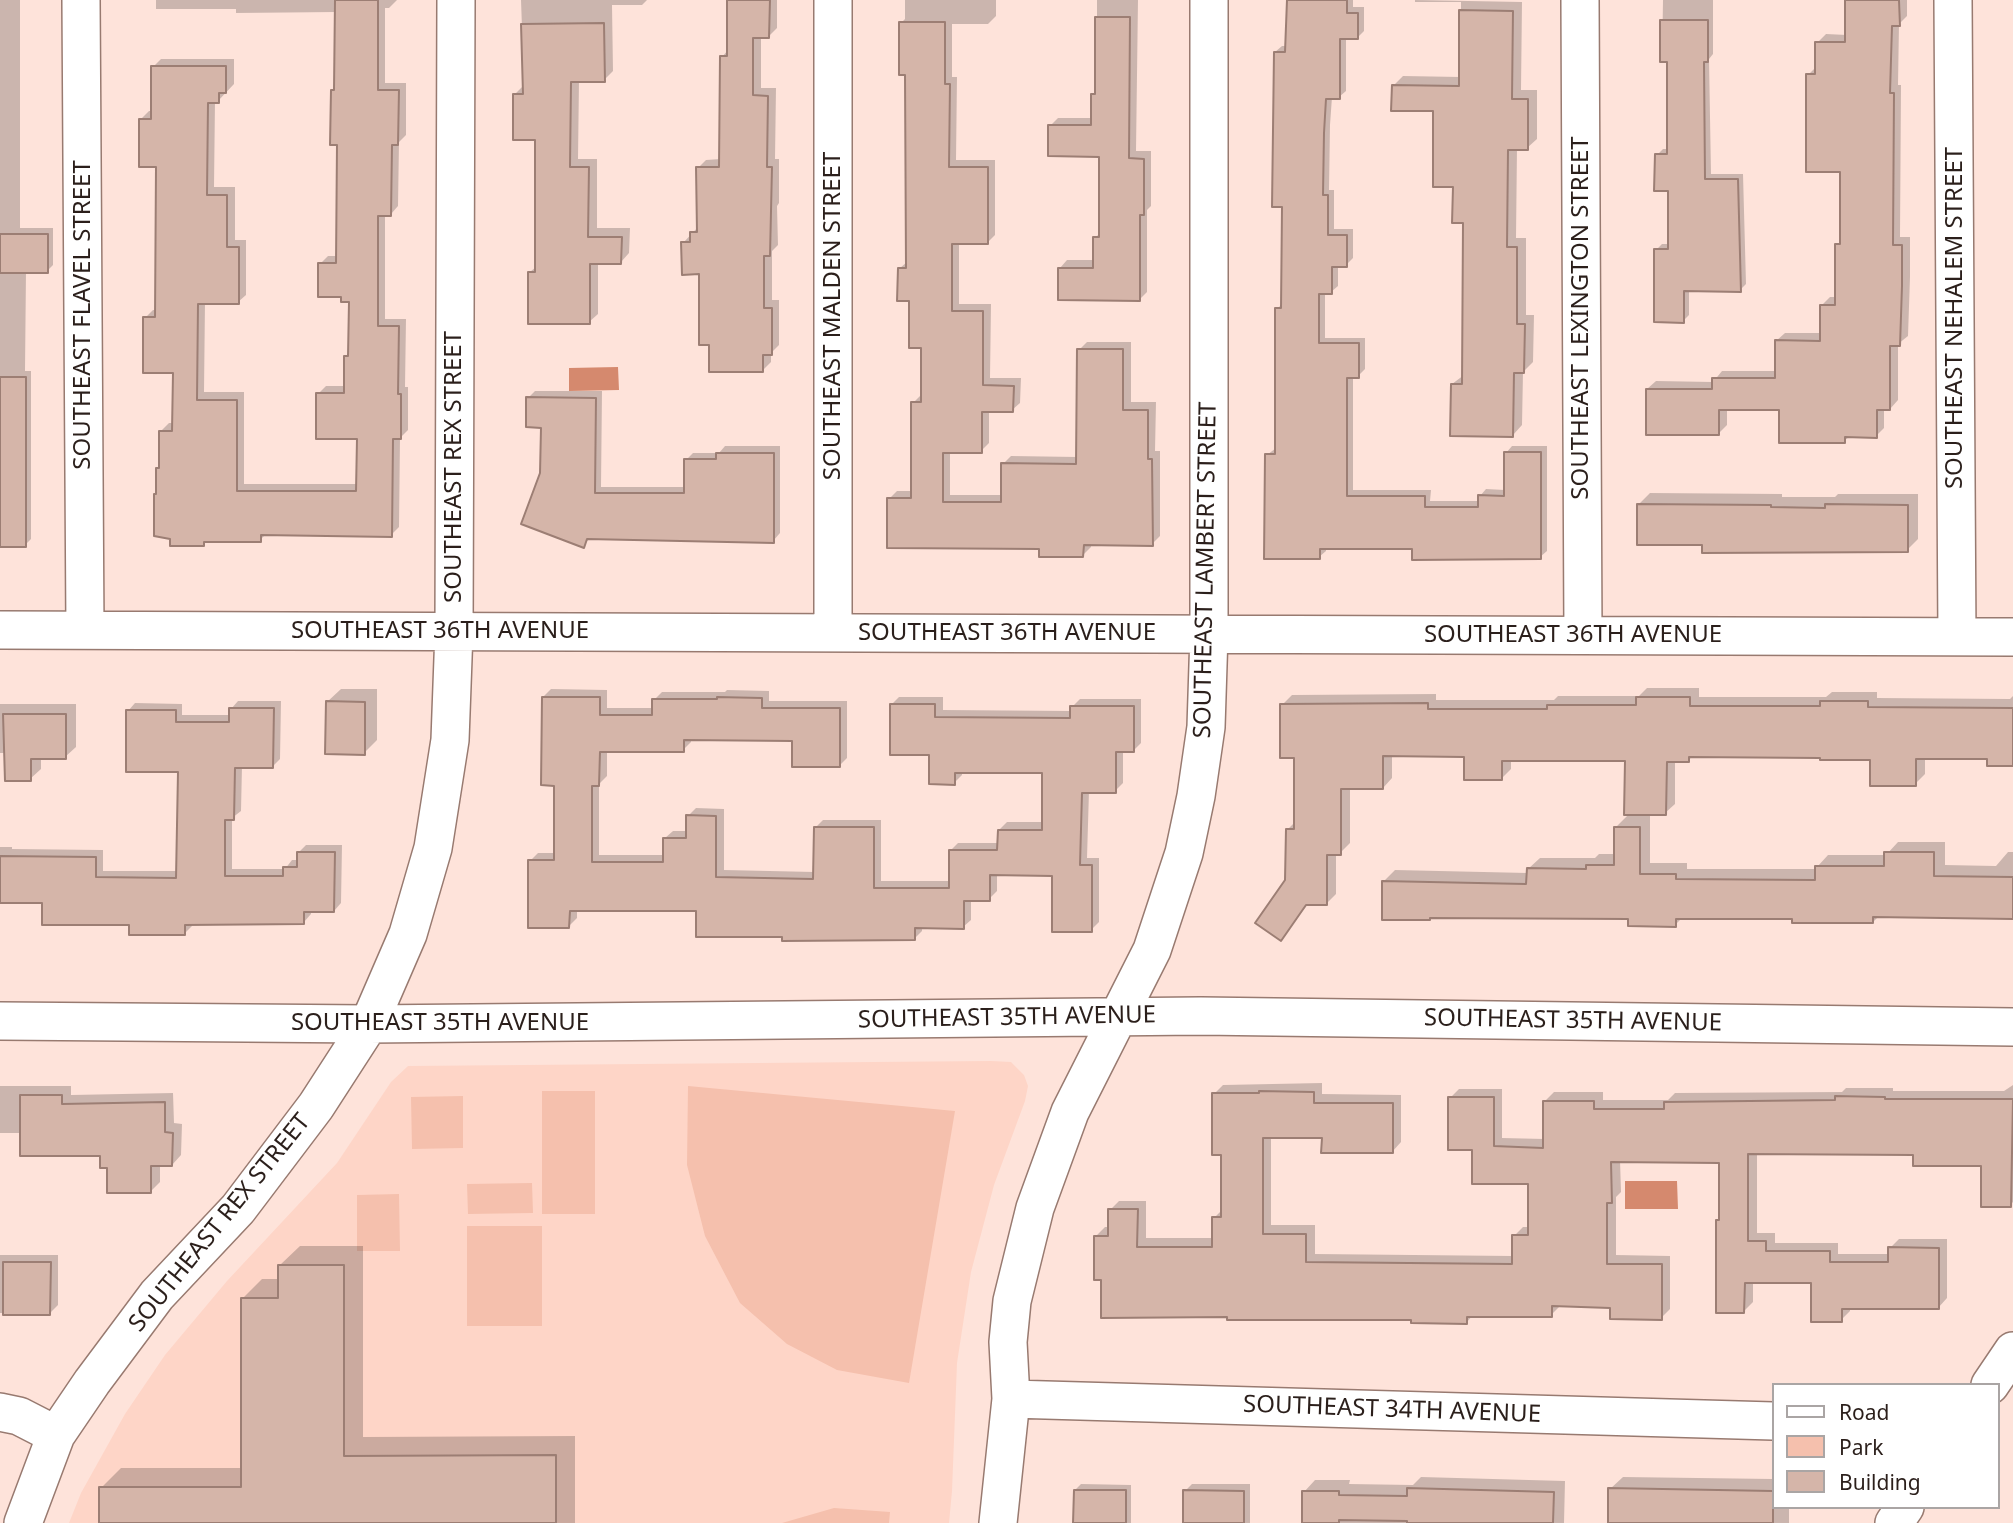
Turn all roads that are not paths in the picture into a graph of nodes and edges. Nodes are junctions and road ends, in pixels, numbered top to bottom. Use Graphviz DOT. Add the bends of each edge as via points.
graph roads {
  1 [pos="81,0"];
  2 [pos="456,0"];
  3 [pos="833,0"];
  4 [pos="1209,0"];
  5 [pos="1580,0"];
  6 [pos="1953,0"];
  7 [pos="0,630"];
  8 [pos="85,630"];
  9 [pos="454,631"];
  10 [pos="833,633"];
  11 [pos="1209,634"];
  12 [pos="1583,635"];
  13 [pos="1957,637"];
  14 [pos="2013,637"];
  15 [pos="1118,1017"];
  16 [pos="0,1021"];
  17 [pos="369,1024"];
  18 [pos="2013,1027"];
  19 [pos="2013,1351"];
  20 [pos="1991,1383"];
  21 [pos="1011,1399"];
  22 [pos="0,1412"];
  23 [pos="1772,1421"];
  24 [pos="56,1436"];
  25 [pos="23,1523"];
  26 [pos="998,1523"];
  1 -- 8 [label="street, SOUTHEAST FLAVEL STREET"];
  2 -- 9 [label="street, SOUTHEAST REX STREET"];
  3 -- 10 [label="street, SOUTHEAST MALDEN STREET"];
  4 -- 11 [label="street, SOUTHEAST LAMBERT STREET"];
  5 -- 12 [label="street, SOUTHEAST LEXINGTON STREET"];
  6 -- 13 [label="street, SOUTHEAST NEHALEM STREET"];
  7 -- 8 [label="street, SOUTHEAST 36TH AVENUE"];
  8 -- 9 [label="street, SOUTHEAST 36TH AVENUE"];
  9 -- 10 [label="street, SOUTHEAST 36TH AVENUE"];
  9 -- 17 [label="street, SOUTHEAST REX STREET" via="450,740 433,849 408,934"];
  10 -- 11 [label="street, SOUTHEAST 36TH AVENUE"];
  11 -- 12 [label="street, SOUTHEAST 36TH AVENUE"];
  11 -- 15 [label="street, SOUTHEAST LAMBERT STREET" via="1206,727 1184,853 1152,950"];
  12 -- 13 [label="street, SOUTHEAST 36TH AVENUE"];
  13 -- 14 [label="street, SOUTHEAST 36TH AVENUE"];
  15 -- 17 [label="street, SOUTHEAST 35TH AVENUE"];
  15 -- 18 [label="street, SOUTHEAST 35TH AVENUE"];
  15 -- 21 [label="street, SOUTHEAST LAMBERT STREET" via="1070,1112 1035,1208 1012,1301 1008,1342"];
  16 -- 17 [label="street, SOUTHEAST 35TH AVENUE"];
  17 -- 24 [label="street, SOUTHEAST REX STREET" via="316,1106 238,1209 158,1295"];
  19 -- 20 [label="street"];
  21 -- 23 [label="street, SOUTHEAST 34TH AVENUE"];
  21 -- 26 [label="street, SOUTHEAST LAMBERT STREET"];
  22 -- 24 [label="street" via="19,1416"];
  24 -- 25 [label="street, SOUTHEAST REX STREET"];
}
